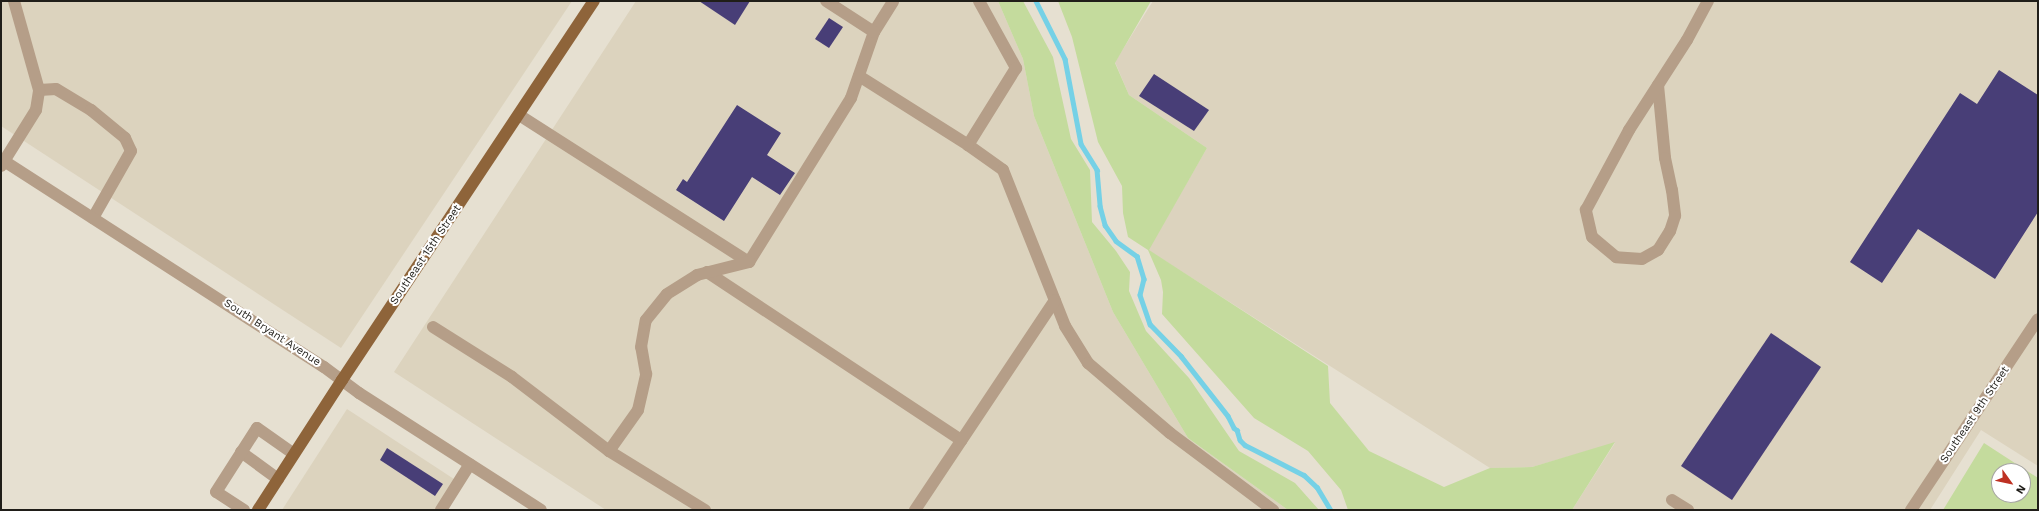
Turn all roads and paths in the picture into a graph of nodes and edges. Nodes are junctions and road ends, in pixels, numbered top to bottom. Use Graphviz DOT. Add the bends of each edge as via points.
graph roads {
  1 [pos="14,1"];
  2 [pos="594,1"];
  3 [pos="826,1"];
  4 [pos="893,1"];
  5 [pos="979,1"];
  6 [pos="1708,1"];
  7 [pos="874,32"];
  8 [pos="859,76"];
  9 [pos="1658,85"];
  10 [pos="39,90"];
  11 [pos="519,116"];
  12 [pos="968,145"];
  13 [pos="2,162"];
  14 [pos="93,218"];
  15 [pos="749,262"];
  16 [pos="707,272"];
  17 [pos="1055,300"];
  18 [pos="2038,319"];
  19 [pos="433,327"];
  20 [pos="342,380"];
  21 [pos="961,440"];
  22 [pos="610,451"];
  23 [pos="242,452"];
  24 [pos="294,454"];
  25 [pos="470,464"];
  26 [pos="278,479"];
  27 [pos="1672,500"];
  28 [pos="260,509"];
  29 [pos="244,510"];
  30 [pos="440,510"];
  31 [pos="541,510"];
  32 [pos="705,510"];
  33 [pos="915,510"];
  34 [pos="1273,510"];
  35 [pos="1688,510"];
  36 [pos="1911,510"];
  1 -- 10 [label="street"];
  2 -- 11 [label="main road, Southeast 15th Street"];
  3 -- 7 [label="street"];
  4 -- 7 [label="street"];
  5 -- 12 [label="street" via="1016,68"];
  6 -- 9 [label="street"];
  7 -- 8 [label="street"];
  8 -- 12 [label="street"];
  8 -- 15 [label="street" via="851,98"];
  9 -- 9 [label="street" via="1665,158 1675,216 1670,231 1658,250 1642,259 1616,257 1592,237 1586,210 1629,130"];
  10 -- 13 [label="street" via="36,110"];
  10 -- 14 [label="street" via="56,89 92,110 125,138 131,151"];
  11 -- 15 [label="street"];
  11 -- 20 [label="main road, Southeast 15th Street"];
  12 -- 17 [label="street" via="1003,170"];
  13 -- 14 [label="street, South Bryant Avenue"];
  14 -- 20 [label="street, South Bryant Avenue"];
  15 -- 16 [label="street"];
  16 -- 21 [label="street"];
  16 -- 22 [label="street" via="697,275 667,294 646,320 641,346 646,374 638,410"];
  17 -- 21 [label="street"];
  17 -- 34 [label="street" via="1065,326 1088,363 1170,433"];
  18 -- 36 [label="street, Southeast 9th Street"];
  19 -- 22 [label="street" via="512,377"];
  20 -- 24 [label="main road, Southeast 15th Street"];
  20 -- 25 [label="street, South Bryant Avenue"];
  21 -- 33 [label="street"];
  22 -- 32 [label="street"];
  23 -- 24 [label="street" via="257,428"];
  23 -- 26 [label="street"];
  23 -- 29 [label="street" via="216,492"];
  24 -- 26 [label="main road, Southeast 15th Street"];
  25 -- 30 [label="street"];
  25 -- 31 [label="street, South Bryant Avenue"];
  26 -- 28 [label="main road, Southeast 15th Street"];
  27 -- 35 [label="street"];
}
